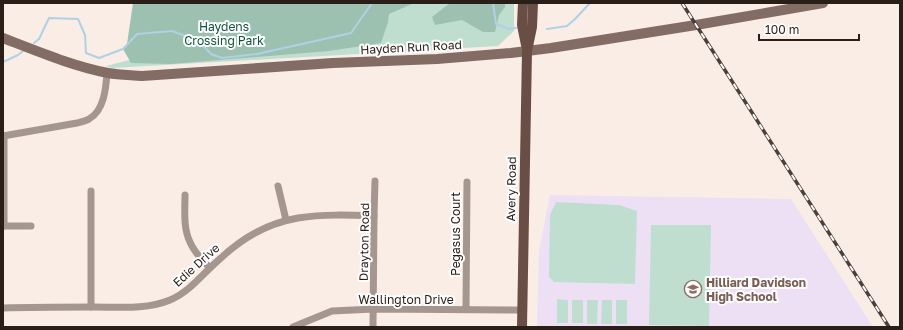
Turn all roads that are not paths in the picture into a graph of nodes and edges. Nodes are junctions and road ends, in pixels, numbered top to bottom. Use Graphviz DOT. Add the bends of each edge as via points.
graph roads {
  1 [pos="523,3"];
  2 [pos="533,3"];
  3 [pos="823,3"];
  4 [pos="3,38"];
  5 [pos="527,51"];
  6 [pos="108,73"];
  7 [pos="4,136"];
  8 [pos="375,182"];
  9 [pos="467,182"];
  10 [pos="278,186"];
  11 [pos="91,191"];
  12 [pos="185,195"];
  13 [pos="374,216"];
  14 [pos="286,220"];
  15 [pos="3,226"];
  16 [pos="31,226"];
  17 [pos="209,268"];
  18 [pos="91,307"];
  19 [pos="3,308"];
  20 [pos="374,309"];
  21 [pos="466,309"];
  22 [pos="522,310"];
  23 [pos="293,327"];
  24 [pos="374,327"];
  25 [pos="522,327"];
  1 -- 5 [label="main road, Avery Road" via="522,25"];
  2 -- 5 [label="main road, Avery Road" via="532,28"];
  3 -- 5 [label="main road, Hayden Run Road" via="696,26"];
  4 -- 6 [label="main road, Hayden Run Road" via="80,66"];
  5 -- 6 [label="main road, Hayden Run Road" via="437,59 310,64 142,76"];
  5 -- 22 [label="main road, Avery Road"];
  6 -- 7 [label="street" via="101,107 89,120"];
  7 -- 15 [label="street"];
  8 -- 13 [label="street, Drayton Road"];
  9 -- 21 [label="street, Pegasus Court"];
  10 -- 14 [label="street"];
  11 -- 18 [label="street"];
  12 -- 17 [label="street" via="189,241"];
  13 -- 14 [label="street, Edie Drive"];
  13 -- 20 [label="street, Drayton Road"];
  14 -- 17 [label="street, Edie Drive" via="245,239"];
  15 -- 16 [label="street"];
  17 -- 18 [label="street, Edie Drive" via="184,292 159,304"];
  18 -- 19 [label="street, Edie Drive"];
  20 -- 21 [label="street, Wallington Drive"];
  20 -- 23 [label="street, Wallington Drive" via="332,311"];
  20 -- 24 [label="street, Drayton Road"];
  21 -- 22 [label="street, Wallington Drive"];
  22 -- 25 [label="main road, Avery Road"];
}
